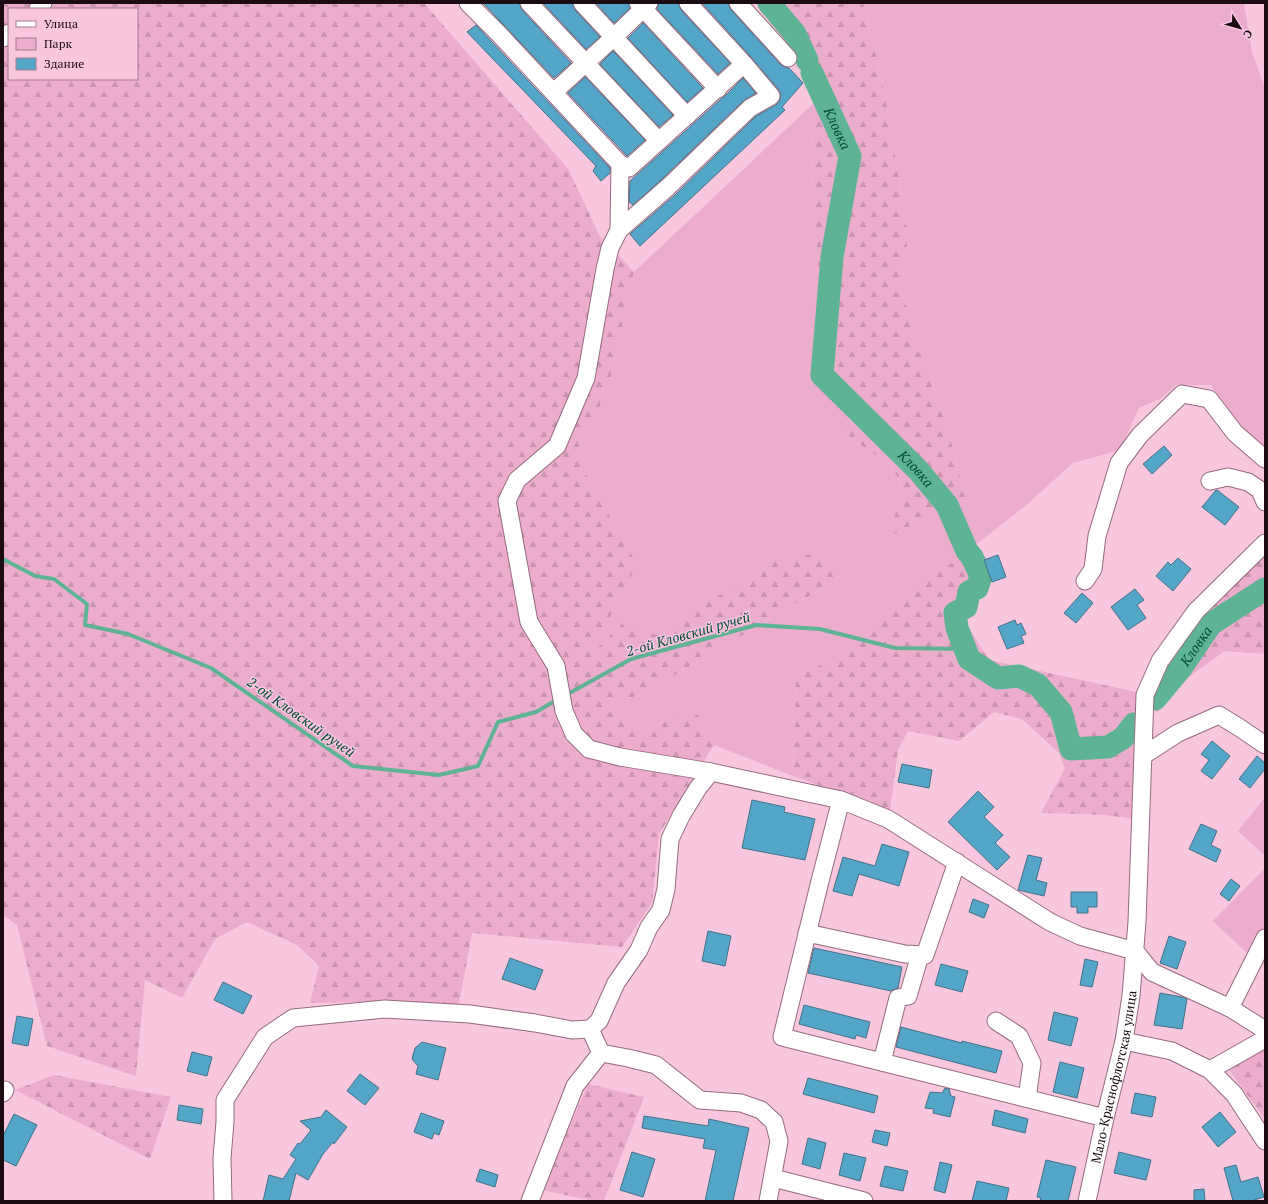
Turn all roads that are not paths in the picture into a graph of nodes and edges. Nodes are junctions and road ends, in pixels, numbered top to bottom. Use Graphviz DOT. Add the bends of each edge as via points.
graph roads {
  1 [pos="468,3"];
  2 [pos="529,3"];
  3 [pos="582,3"];
  4 [pos="688,3"];
  5 [pos="738,3"];
  6 [pos="643,5"];
  7 [pos="614,37"];
  8 [pos="788,58"];
  9 [pos="586,63"];
  10 [pos="744,64"];
  11 [pos="718,89"];
  12 [pos="554,92"];
  13 [pos="687,116"];
  14 [pos="659,141"];
  15 [pos="620,164"];
  16 [pos="619,230"];
  17 [pos="1265,459"];
  18 [pos="1210,481"];
  19 [pos="1265,502"];
  20 [pos="1265,543"];
  21 [pos="1085,581"];
  22 [pos="1265,745"];
  23 [pos="1144,755"];
  24 [pos="711,772"];
  25 [pos="840,800"];
  26 [pos="957,862"];
  27 [pos="807,932"];
  28 [pos="1265,938"];
  29 [pos="1135,951"];
  30 [pos="920,955"];
  31 [pos="1230,1008"];
  32 [pos="996,1021"];
  33 [pos="590,1029"];
  34 [pos="1265,1030"];
  35 [pos="1265,1039"];
  36 [pos="1124,1041"];
  37 [pos="601,1053"];
  38 [pos="882,1062"];
  39 [pos="1210,1070"];
  40 [pos="1027,1098"];
  41 [pos="1105,1118"];
  42 [pos="1265,1141"];
  43 [pos="772,1178"];
  44 [pos="223,1201"];
  45 [pos="530,1201"];
  46 [pos="768,1201"];
  47 [pos="864,1201"];
  48 [pos="1087,1201"];
  1 -- 12 [label="street"];
  2 -- 9 [label="street"];
  3 -- 7 [label="street"];
  4 -- 10 [label="street"];
  5 -- 8 [label="street"];
  6 -- 7 [label="street"];
  6 -- 11 [label="street"];
  7 -- 9 [label="street"];
  7 -- 13 [label="street"];
  9 -- 12 [label="street"];
  9 -- 14 [label="street"];
  10 -- 11 [label="street"];
  10 -- 16 [label="street" via="771,96 750,108"];
  11 -- 13 [label="street"];
  12 -- 15 [label="street"];
  13 -- 14 [label="street"];
  14 -- 15 [label="street" via="630,168"];
  15 -- 16 [label="street"];
  16 -- 24 [label="street" via="610,248 605,269 586,378 557,446 517,480 507,501 529,622 556,666 564,711 574,734 589,749 620,757"];
  17 -- 21 [label="street" via="1235,433 1210,399 1182,394 1140,435 1119,463 1097,536 1093,569"];
  18 -- 19 [label="street" via="1228,477 1248,482 1260,490"];
  20 -- 23 [label="street, Мало-Краснофлотская улица" via="1196,611 1160,661 1145,695"];
  22 -- 23 [label="street" via="1219,715 1178,733"];
  23 -- 29 [label="street, Мало-Краснофлотская улица"];
  24 -- 25 [label="street"];
  24 -- 33 [label="street" via="670,839 666,889 661,910 649,927 639,950 616,983 599,1021"];
  25 -- 26 [label="street" via="888,819"];
  25 -- 27 [label="street"];
  26 -- 29 [label="street" via="1050,922 1080,936"];
  26 -- 30 [label="street" via="925,955"];
  27 -- 30 [label="street" via="905,954"];
  27 -- 38 [label="street" via="782,1037"];
  28 -- 31 [label="street"];
  29 -- 31 [label="street" via="1152,972"];
  29 -- 36 [label="street, Мало-Краснофлотская улица"];
  30 -- 38 [label="street" via="908,996 898,998"];
  31 -- 34 [label="street"];
  32 -- 40 [label="street" via="1020,1036 1032,1063"];
  33 -- 37 [label="street"];
  33 -- 44 [label="street" via="572,1030 470,1014 385,1009 293,1018 265,1037 225,1100"];
  35 -- 39 [label="street"];
  36 -- 39 [label="street" via="1172,1052"];
  36 -- 41 [label="street, Мало-Краснофлотская улица"];
  37 -- 43 [label="street" via="656,1065 700,1100 741,1103 761,1110 774,1122 779,1141"];
  37 -- 45 [label="street" via="575,1086"];
  38 -- 40 [label="street"];
  39 -- 42 [label="street" via="1234,1094"];
  40 -- 41 [label="street"];
  41 -- 48 [label="street, Мало-Краснофлотская улица"];
  43 -- 46 [label="street"];
  43 -- 47 [label="street"];
}
